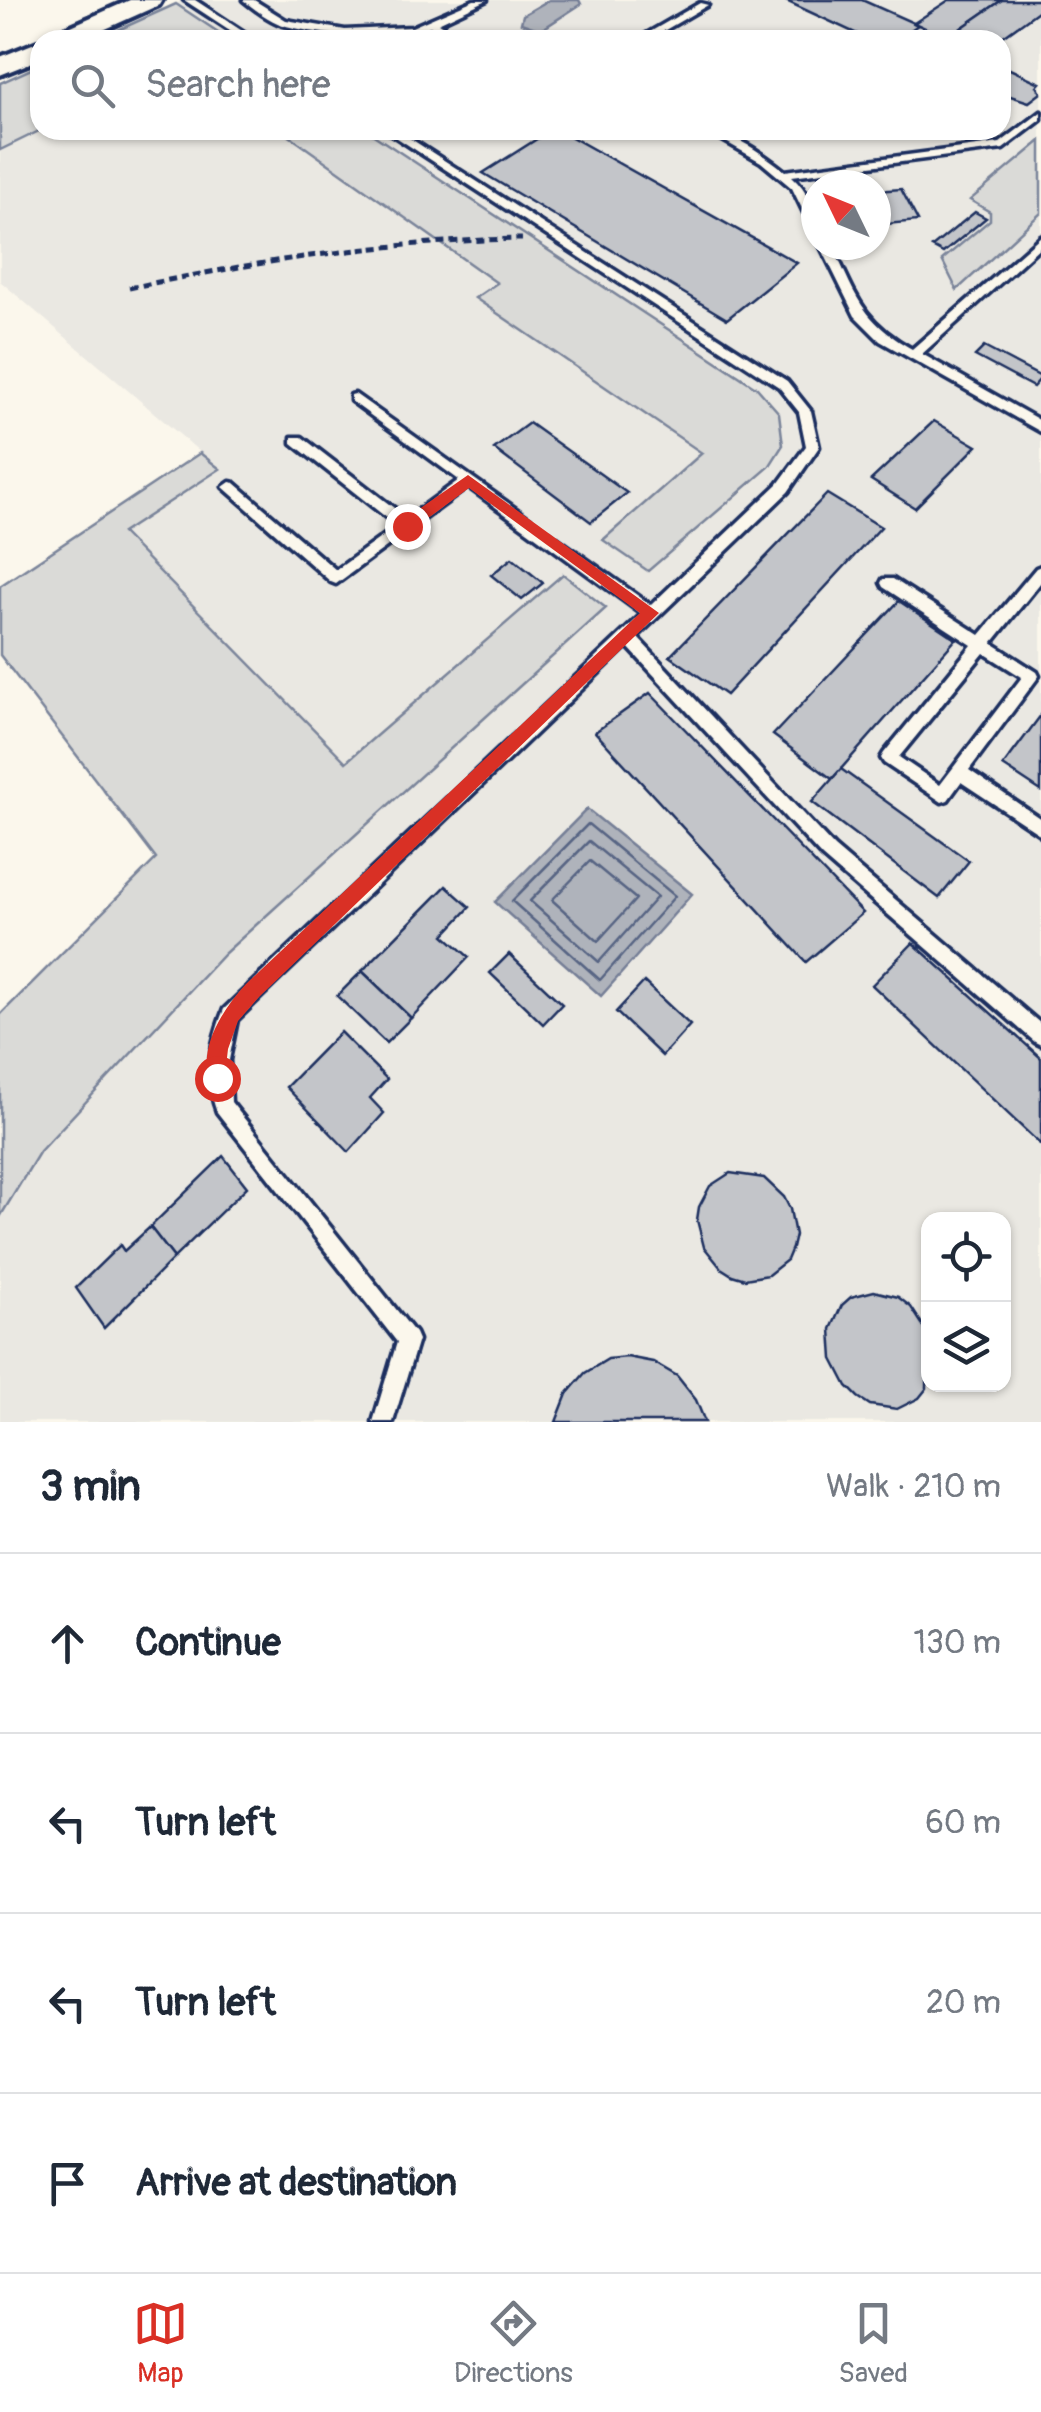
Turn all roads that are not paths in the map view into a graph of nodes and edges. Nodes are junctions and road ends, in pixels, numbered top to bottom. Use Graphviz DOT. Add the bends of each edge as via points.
graph roads {
  1 [pos="150,0"];
  2 [pos="189,0"];
  3 [pos="248,0"];
  4 [pos="482,0"];
  5 [pos="702,2"];
  6 [pos="431,23"];
  7 [pos="82,30"];
  8 [pos="236,30"];
  9 [pos="327,30"];
  10 [pos="414,30"];
  11 [pos="443,30"];
  12 [pos="656,30"];
  13 [pos="30,54"];
  14 [pos="0,67"];
  15 [pos="1041,115"];
  16 [pos="1011,139"];
  17 [pos="406,140"];
  18 [pos="726,140"];
  19 [pos="1010,140"];
  20 [pos="782,174"];
  21 [pos="801,194"];
  22 [pos="1041,240"];
  23 [pos="833,260"];
  24 [pos="913,355"];
  25 [pos="355,398"];
  26 [pos="1041,427"];
  27 [pos="297,440"];
  28 [pos="468,480"];
  29 [pos="230,488"];
  30 [pos="407,526"];
  31 [pos="1041,572"];
  32 [pos="888,584"];
  33 [pos="651,613"];
  34 [pos="627,636"];
  35 [pos="982,644"];
  36 [pos="959,772"];
  37 [pos="1041,828"];
  38 [pos="1041,1036"];
  39 [pos="383,1422"];
  1 -- 7 [label="main road"];
  2 -- 8 [label="lane"];
  3 -- 9 [label="lane" via="283,22"];
  4 -- 6 [label="lane"];
  5 -- 12 [label="lane"];
  6 -- 10 [label="lane"];
  6 -- 11 [label="lane"];
  13 -- 14 [label="main road"];
  15 -- 16 [label="lane"];
  17 -- 33 [label="lane" via="783,384 805,411 813,448 783,488"];
  18 -- 20 [label="lane"];
  19 -- 20 [label="lane"];
  20 -- 21 [label="lane"];
  22 -- 24 [label="lane"];
  23 -- 24 [label="lane" via="859,313"];
  24 -- 26 [label="lane"];
  25 -- 28 [label="lane"];
  27 -- 30 [label="lane"];
  28 -- 30 [label="lane"];
  28 -- 33 [label="lane"];
  29 -- 30 [label="lane" via="336,578"];
  31 -- 35 [label="lane"];
  32 -- 35 [label="lane"];
  33 -- 34 [label="lane"];
  34 -- 38 [label="lane" via="828,852"];
  34 -- 39 [label="lane" via="252,990 230,1016 218,1049 222,1106 408,1340"];
  35 -- 36 [label="lane" via="1032,676"];
  35 -- 36 [label="lane" via="890,758 942,795"];
  36 -- 37 [label="lane"];
}
